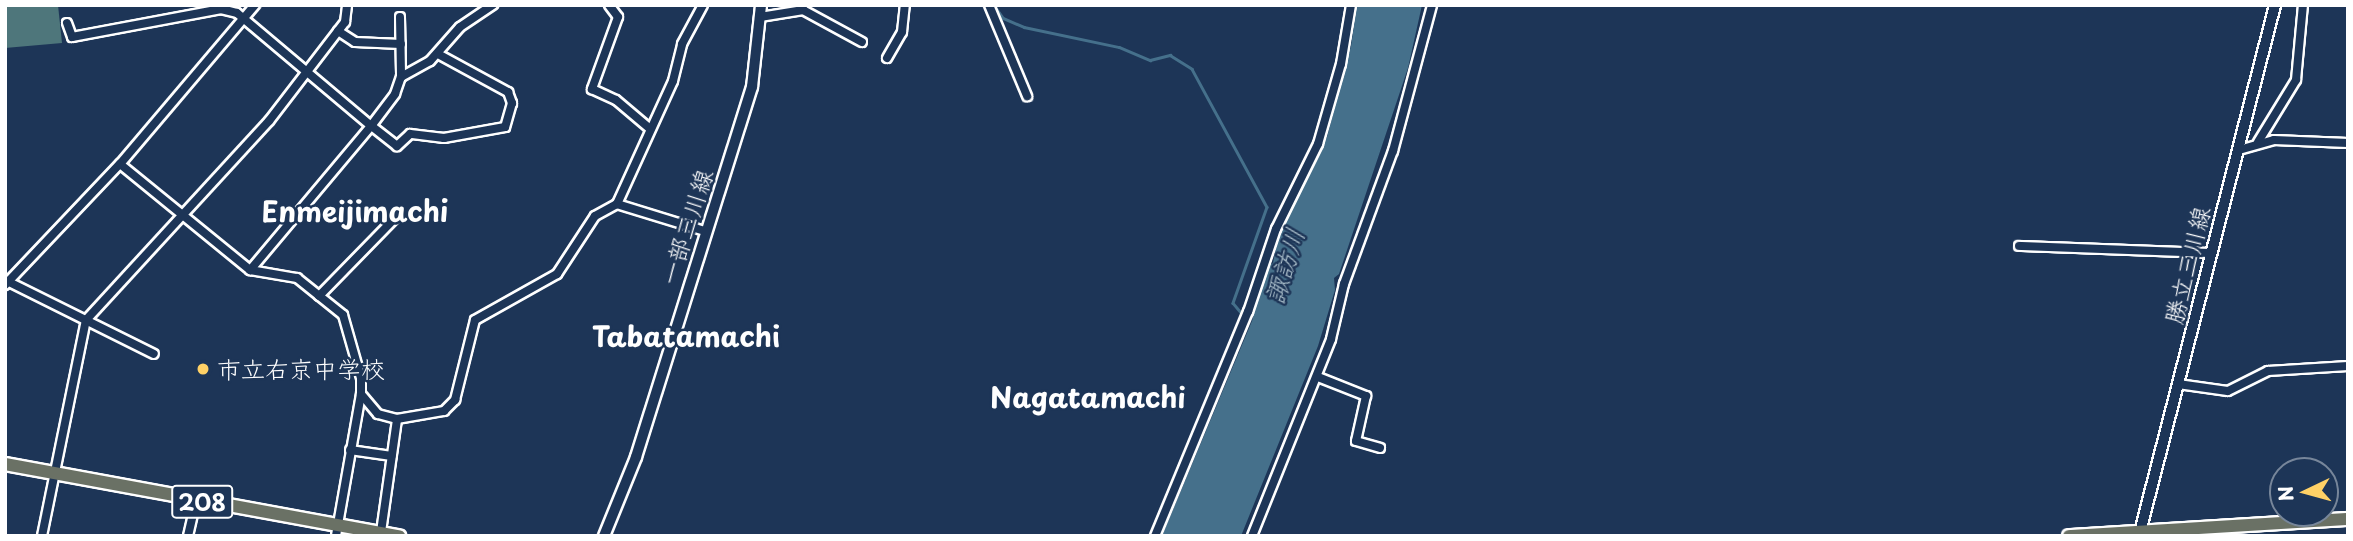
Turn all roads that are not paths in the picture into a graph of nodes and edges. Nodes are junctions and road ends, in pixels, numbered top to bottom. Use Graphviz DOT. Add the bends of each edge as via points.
graph roads {
  1 [pos="255,5"];
  2 [pos="347,5"];
  3 [pos="493,5"];
  4 [pos="609,5"];
  5 [pos="703,5"];
  6 [pos="905,5"];
  7 [pos="989,5"];
  8 [pos="1351,5"];
  9 [pos="1432,5"];
  10 [pos="2275,5"];
  11 [pos="2303,5"];
  12 [pos="760,11"];
  13 [pos="400,17"];
  14 [pos="243,19"];
  15 [pos="67,23"];
  16 [pos="338,31"];
  17 [pos="862,42"];
  18 [pos="401,44"];
  19 [pos="438,54"];
  20 [pos="887,58"];
  21 [pos="306,71"];
  22 [pos="401,77"];
  23 [pos="1027,96"];
  24 [pos="371,126"];
  25 [pos="649,128"];
  26 [pos="2258,142"];
  27 [pos="2348,144"];
  28 [pos="2239,150"];
  29 [pos="120,164"];
  30 [pos="617,204"];
  31 [pos="181,218"];
  32 [pos="395,218"];
  33 [pos="705,231"];
  34 [pos="2019,246"];
  35 [pos="2212,253"];
  36 [pos="250,270"];
  37 [pos="6,282"];
  38 [pos="319,296"];
  39 [pos="86,320"];
  40 [pos="154,354"];
  41 [pos="2348,366"];
  42 [pos="1318,377"];
  43 [pos="2178,384"];
  44 [pos="361,394"];
  45 [pos="397,419"];
  46 [pos="1380,448"];
  47 [pos="350,450"];
  48 [pos="391,456"];
  49 [pos="5,464"];
  50 [pos="57,473"];
  51 [pos="196,501"];
  52 [pos="2348,519"];
  53 [pos="337,530"];
  54 [pos="380,532"];
  55 [pos="2140,533"];
  56 [pos="42,536"];
  57 [pos="188,536"];
  58 [pos="399,536"];
  59 [pos="604,536"];
  60 [pos="1155,536"];
  61 [pos="1252,536"];
  62 [pos="2068,536"];
  1 -- 14 [label="street"];
  2 -- 16 [label="street" via="345,22"];
  3 -- 19 [label="street" via="460,27"];
  4 -- 25 [label="street" via="618,17 592,89 616,100"];
  5 -- 25 [label="street" via="682,44 663,107"];
  6 -- 20 [label="street" via="902,32"];
  7 -- 23 [label="street"];
  8 -- 60 [label="street" via="1341,64 1318,144 1276,229 1248,312"];
  9 -- 42 [label="street" via="1393,151 1344,284"];
  10 -- 28 [label="main road, 勝立三川線"];
  11 -- 26 [label="street" via="2296,80"];
  12 -- 17 [label="street" via="803,10"];
  12 -- 33 [label="main road, 一部三川線" via="752,87"];
  13 -- 18 [label="street"];
  14 -- 15 [label="street" via="221,9 72,37"];
  14 -- 21 [label="street"];
  14 -- 29 [label="street"];
  16 -- 18 [label="street" via="355,42"];
  16 -- 21 [label="street"];
  18 -- 22 [label="street"];
  19 -- 22 [label="street"];
  19 -- 24 [label="street" via="509,92 512,103 505,127 453,138 410,134 397,146"];
  21 -- 24 [label="street"];
  21 -- 31 [label="street" via="269,121"];
  22 -- 24 [label="street" via="395,94"];
  24 -- 36 [label="street"];
  25 -- 30 [label="street"];
  26 -- 27 [label="street"];
  26 -- 28 [label="street"];
  28 -- 35 [label="main road, 勝立三川線"];
  29 -- 31 [label="street"];
  29 -- 37 [label="street"];
  30 -- 33 [label="street"];
  30 -- 45 [label="street" via="595,216 557,274 475,320 455,400 444,411"];
  31 -- 36 [label="street"];
  31 -- 39 [label="street"];
  32 -- 38 [label="street"];
  33 -- 59 [label="main road, 一部三川線" via="636,457"];
  34 -- 35 [label="street"];
  35 -- 43 [label="main road, 勝立三川線"];
  36 -- 38 [label="street" via="297,278"];
  37 -- 39 [label="street"];
  38 -- 44 [label="street" via="343,315 361,378"];
  39 -- 40 [label="street"];
  39 -- 50 [label="street"];
  41 -- 43 [label="street" via="2268,371 2228,391"];
  42 -- 46 [label="street" via="1366,396 1356,440"];
  42 -- 61 [label="street"];
  43 -- 55 [label="main road, 勝立三川線"];
  44 -- 45 [label="street" via="378,414"];
  44 -- 47 [label="street"];
  45 -- 48 [label="street"];
  47 -- 48 [label="street"];
  47 -- 53 [label="street"];
  48 -- 54 [label="street"];
  49 -- 50 [label="highway, 208"];
  50 -- 51 [label="highway, 208"];
  50 -- 56 [label="street"];
  51 -- 53 [label="highway, 208"];
  51 -- 57 [label="street"];
  52 -- 55 [label="highway"];
  53 -- 54 [label="highway, 208"];
  54 -- 58 [label="highway, 208"];
  55 -- 62 [label="highway"];
}
